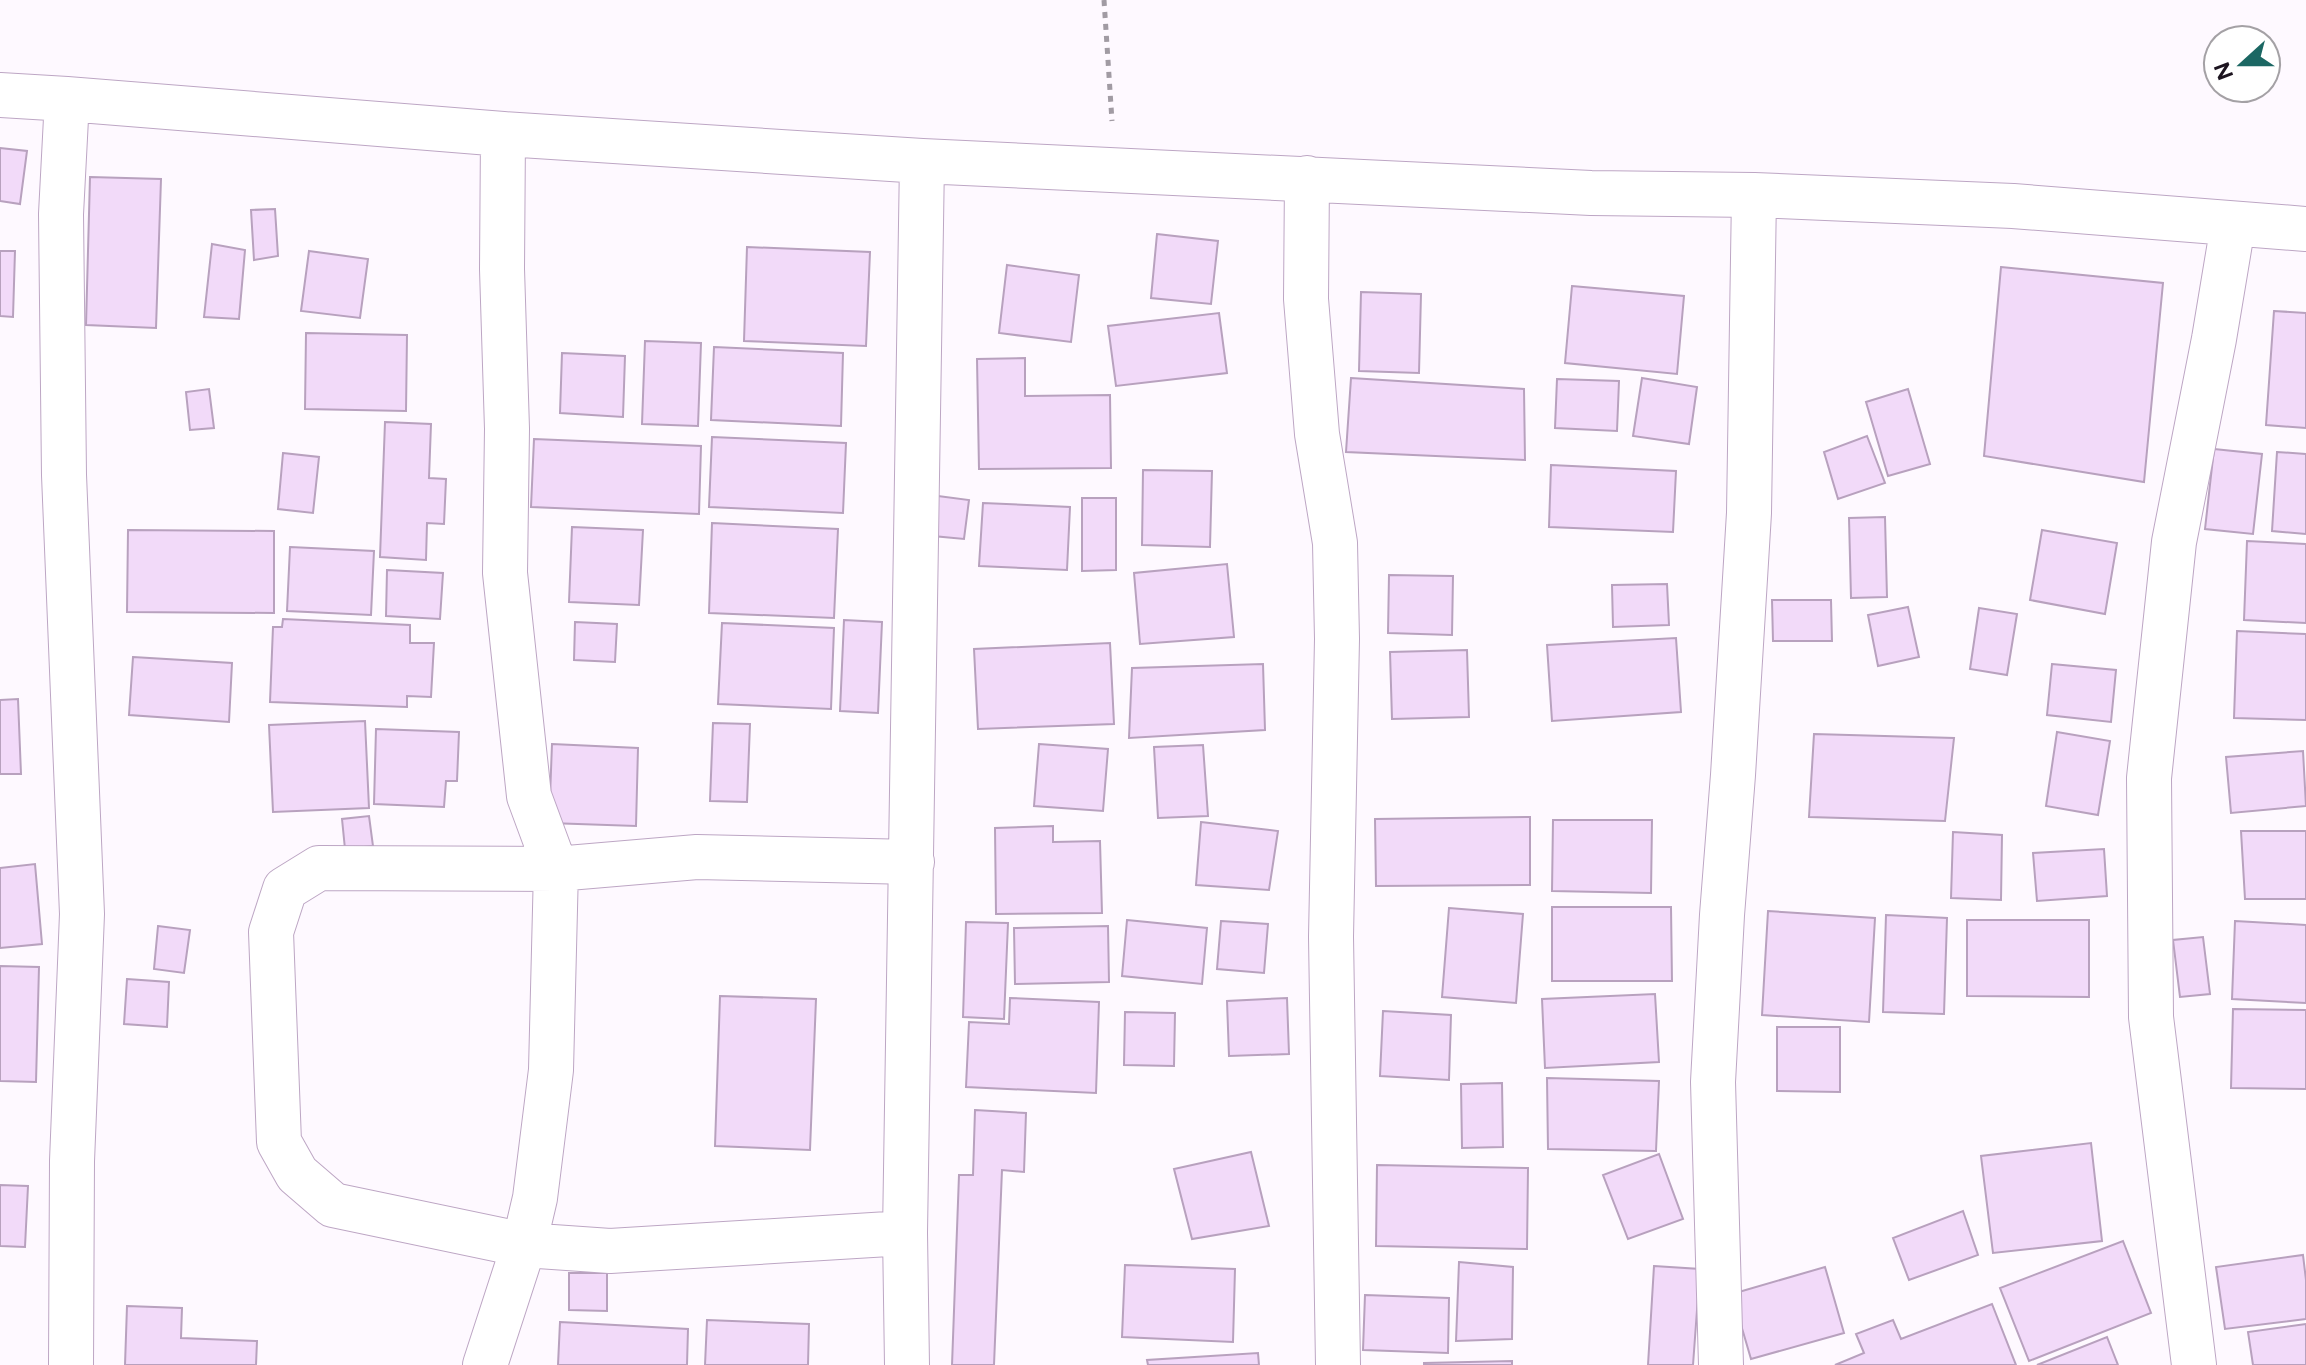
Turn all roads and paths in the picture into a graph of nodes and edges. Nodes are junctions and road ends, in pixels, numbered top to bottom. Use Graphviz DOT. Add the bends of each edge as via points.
graph roads {
  1 [pos="1104,0"];
  2 [pos="0,95"];
  3 [pos="67,99"];
  4 [pos="503,134"];
  5 [pos="922,161"];
  6 [pos="1115,170"];
  7 [pos="1307,178"];
  8 [pos="1754,195"];
  9 [pos="2233,225"];
  10 [pos="2306,229"];
  11 [pos="912,862"];
  12 [pos="556,869"];
  13 [pos="905,1233"];
  14 [pos="524,1245"];
  15 [pos="71,1365"];
  16 [pos="485,1365"];
  17 [pos="907,1365"];
  18 [pos="1338,1365"];
  19 [pos="1721,1365"];
  20 [pos="2194,1365"];
  1 -- 6 [label="path"];
  2 -- 3 [label="street"];
  3 -- 4 [label="street"];
  3 -- 15 [label="street" via="61,214 64,475 82,914"];
  4 -- 5 [label="street"];
  4 -- 12 [label="street" via="505,573 529,796"];
  5 -- 6 [label="street"];
  5 -- 11 [label="street"];
  6 -- 7 [label="street"];
  7 -- 8 [label="street" via="1591,193"];
  7 -- 18 [label="street" via="1306,299 1317,434 1335,543 1331,937"];
  8 -- 9 [label="street" via="2013,206"];
  8 -- 19 [label="street" via="1749,513 1713,1082"];
  9 -- 10 [label="street"];
  9 -- 20 [label="street" via="2174,542 2149,778 2151,1017"];
  11 -- 12 [label="street" via="697,857"];
  11 -- 13 [label="street"];
  12 -- 14 [label="street" via="551,1070"];
  12 -- 14 [label="street" via="319,868 285,889 271,932 279,1142 297,1174 333,1205"];
  13 -- 14 [label="street" via="610,1251"];
  13 -- 17 [label="street"];
  14 -- 16 [label="street"];
}
